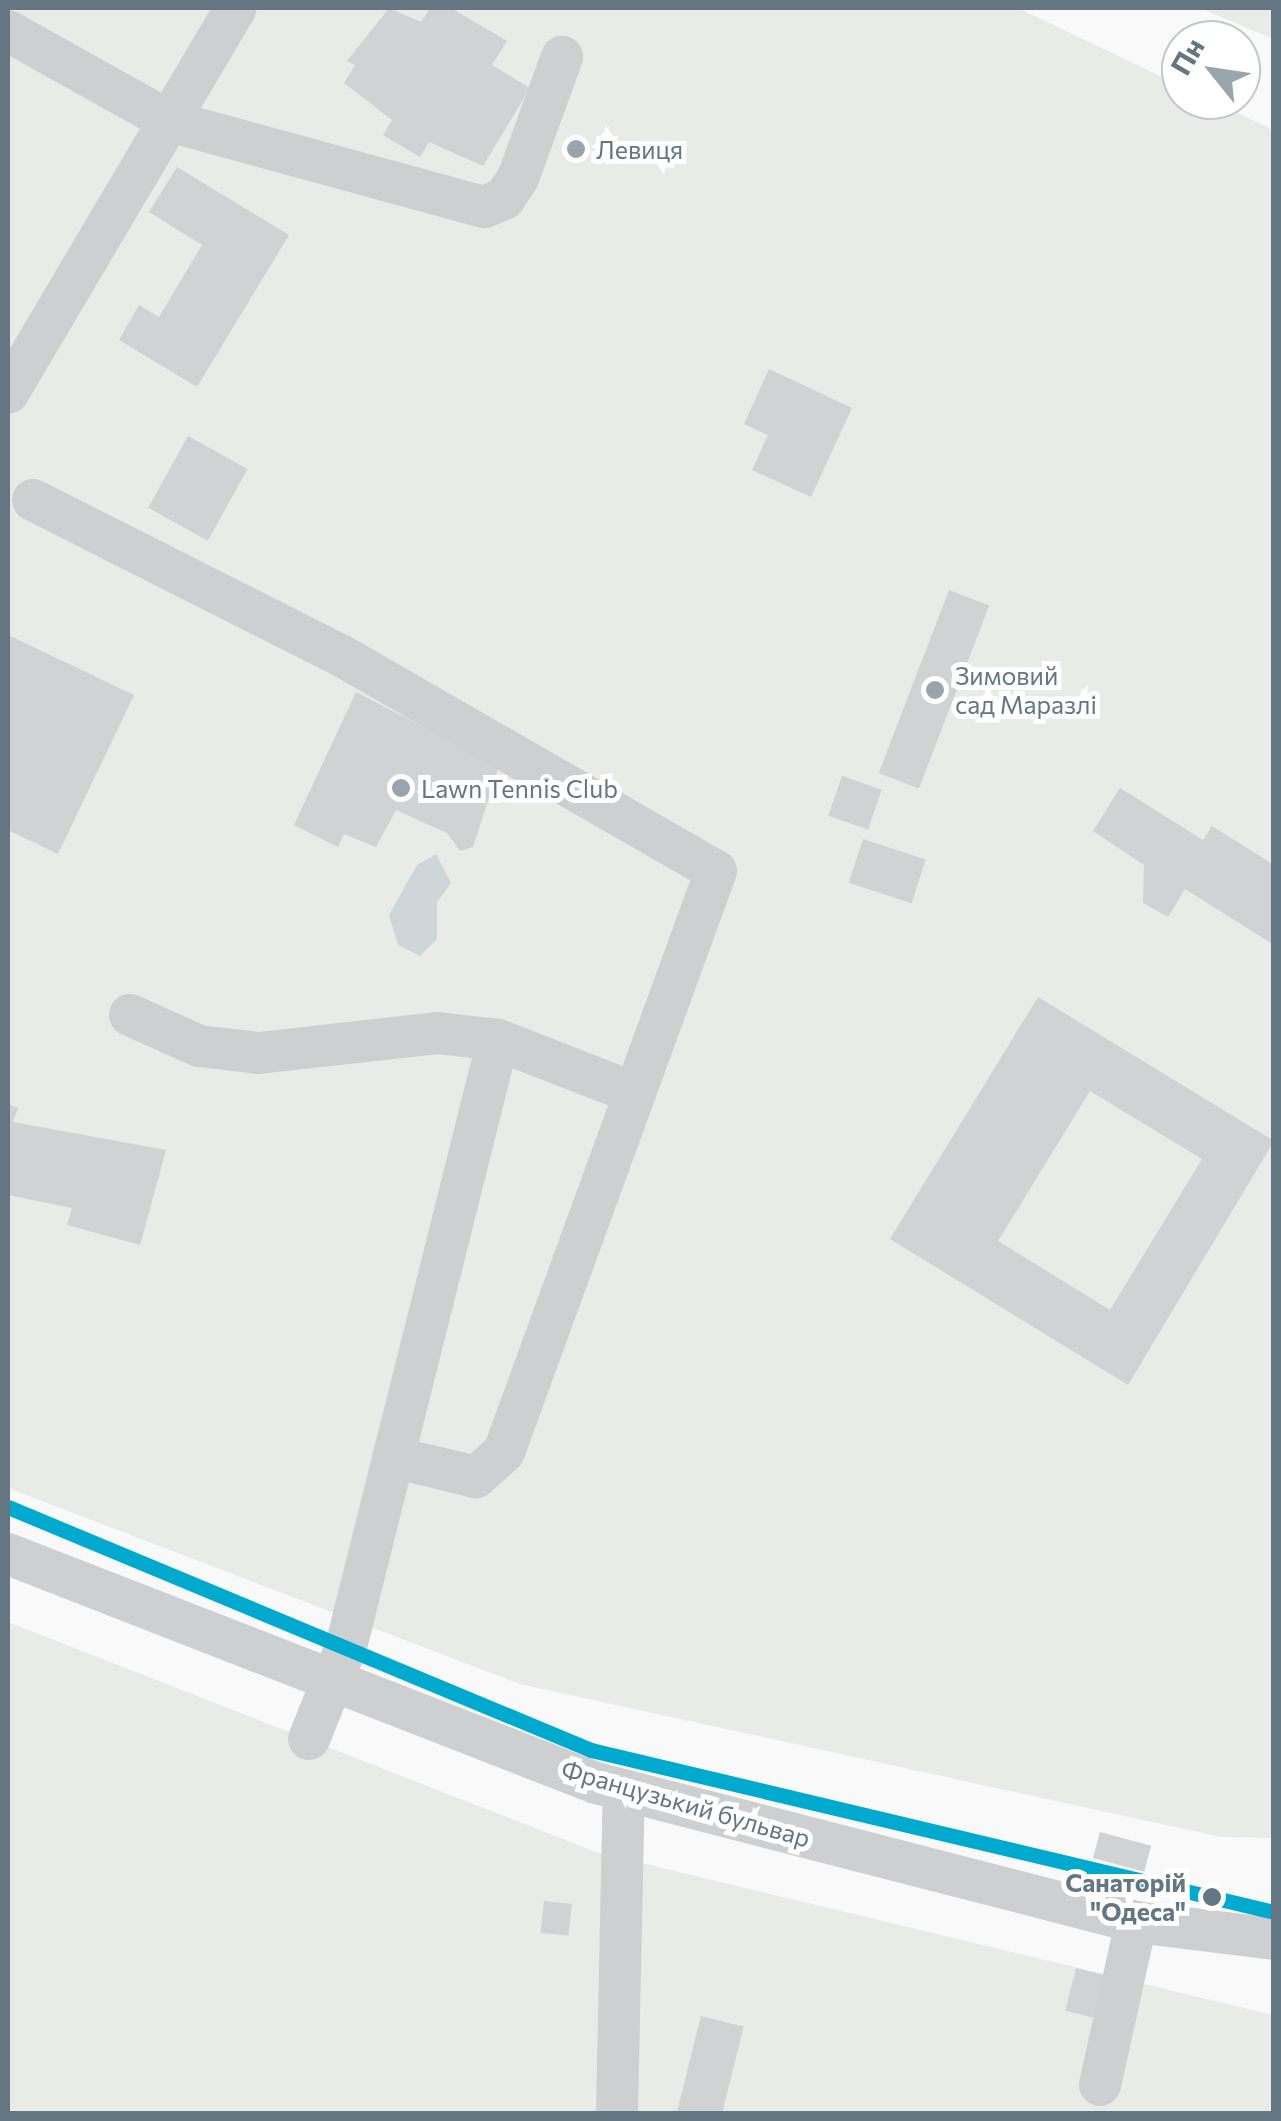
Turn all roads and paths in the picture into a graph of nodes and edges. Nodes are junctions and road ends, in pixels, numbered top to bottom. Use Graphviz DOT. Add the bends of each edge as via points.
graph roads {
  1 [pos="236,8"];
  2 [pos="8,31"];
  3 [pos="562,57"];
  4 [pos="169,121"];
  5 [pos="8,393"];
  6 [pos="33,500"];
  7 [pos="130,1015"];
  8 [pos="498,1040"];
  9 [pos="634,1093"];
  10 [pos="393,1457"];
  11 [pos="8,1554"];
  12 [pos="334,1680"];
  13 [pos="308,1739"];
  14 [pos="624,1790"];
  15 [pos="1136,1922"];
  16 [pos="1274,1939"];
  17 [pos="1100,2085"];
  18 [pos="617,2114"];
  1 -- 4 [label="street"];
  2 -- 4 [label="street"];
  3 -- 4 [label="street" via="518,178 504,199 484,207"];
  4 -- 5 [label="street"];
  6 -- 9 [label="street" via="342,656 716,872"];
  7 -- 8 [label="street" via="199,1046 260,1053 437,1033"];
  8 -- 9 [label="street"];
  8 -- 10 [label="street"];
  9 -- 10 [label="street" via="504,1452 476,1477"];
  10 -- 12 [label="street"];
  11 -- 12 [label="street, Французький бульвар"];
  12 -- 13 [label="street"];
  12 -- 14 [label="street, Французький бульвар"];
  14 -- 15 [label="street, Французький бульвар"];
  14 -- 18 [label="street"];
  15 -- 16 [label="street, Французький бульвар"];
  15 -- 17 [label="street"];
}
